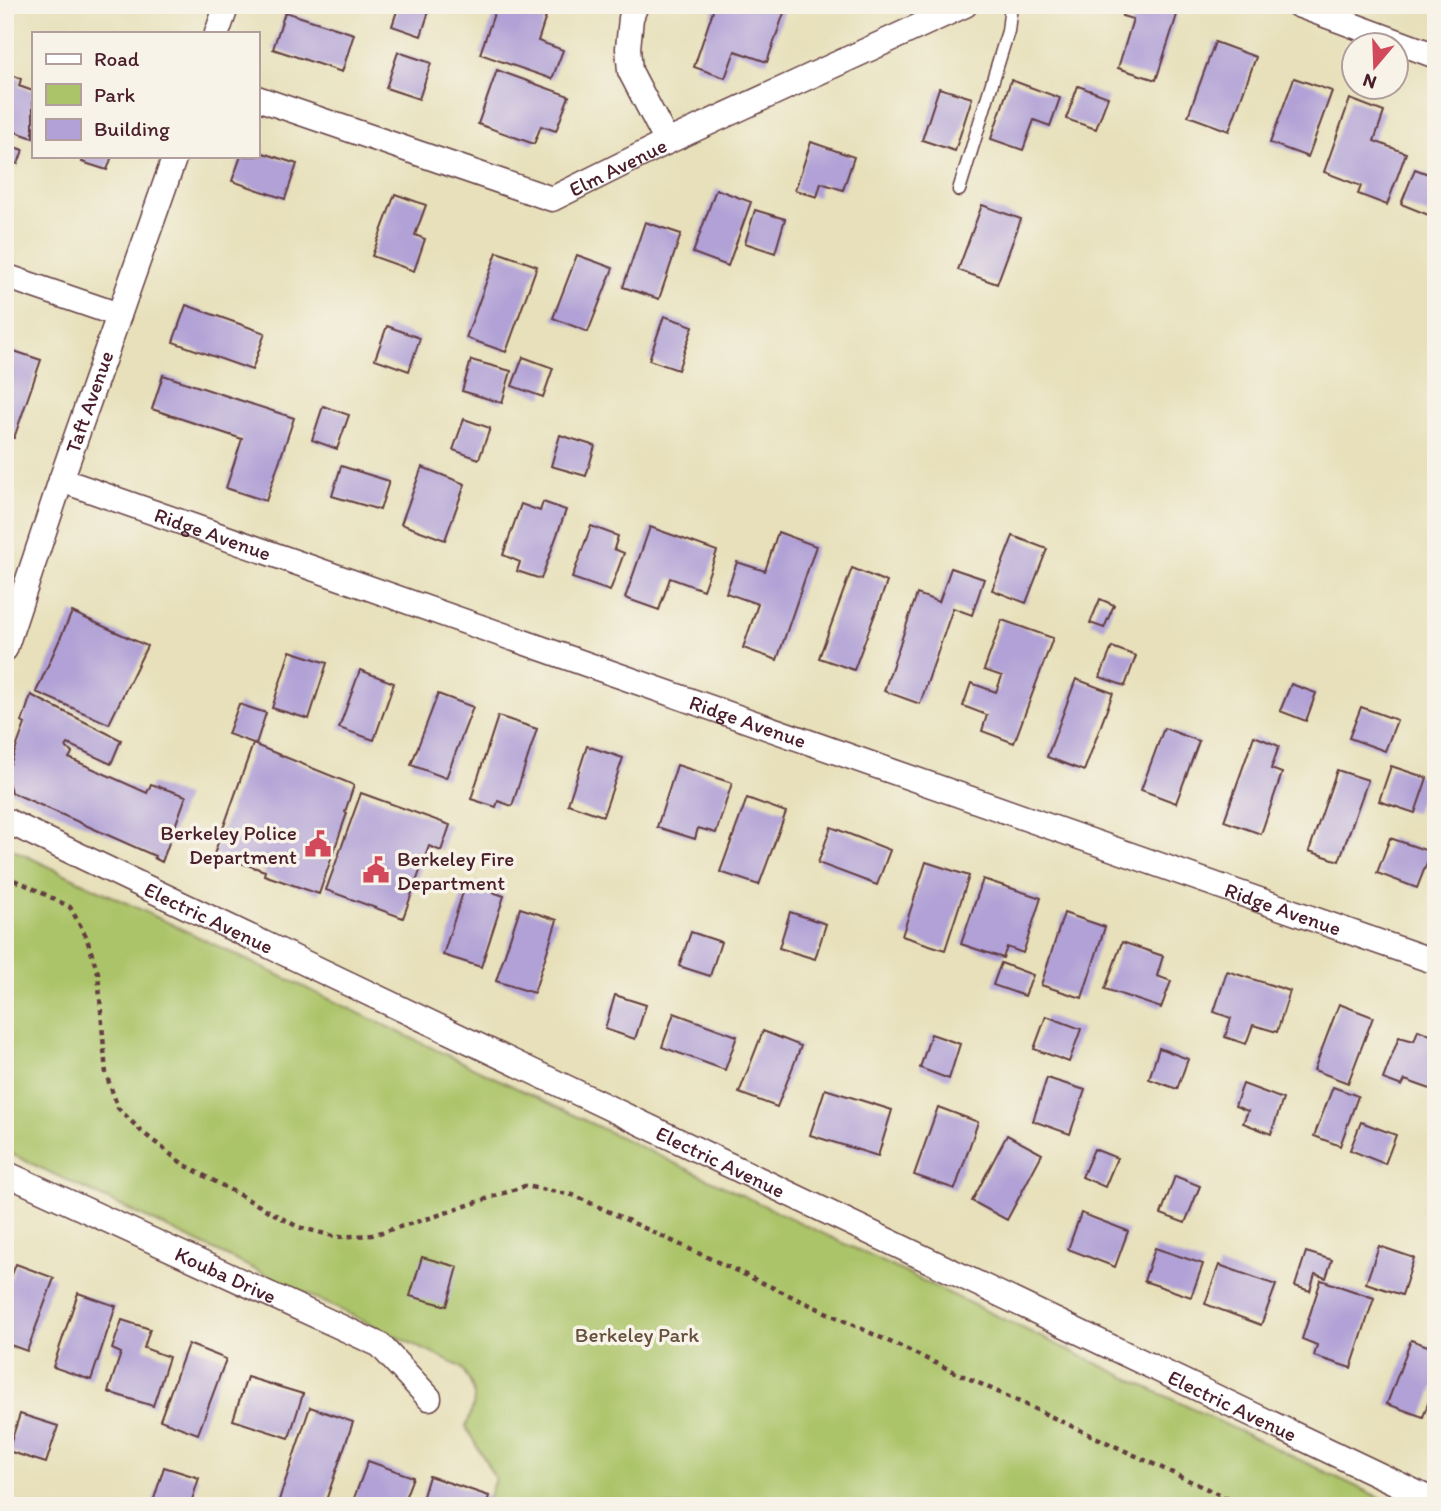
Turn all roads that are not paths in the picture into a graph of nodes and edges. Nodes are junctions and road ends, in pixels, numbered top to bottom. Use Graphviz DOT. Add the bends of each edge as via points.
graph roads {
  1 [pos="227,5"];
  2 [pos="636,5"];
  3 [pos="965,5"];
  4 [pos="1011,5"];
  5 [pos="1298,5"];
  6 [pos="218,32"];
  7 [pos="1436,56"];
  8 [pos="259,99"];
  9 [pos="667,142"];
  10 [pos="174,158"];
  11 [pos="959,190"];
  12 [pos="5,276"];
  13 [pos="119,315"];
  14 [pos="61,480"];
  15 [pos="14,593"];
  16 [pos="5,649"];
  17 [pos="5,820"];
  18 [pos="1436,962"];
  19 [pos="5,1173"];
  20 [pos="429,1398"];
  21 [pos="1436,1502"];
  1 -- 6 [label="street"];
  2 -- 9 [label="street" via="628,48 630,71"];
  3 -- 9 [label="street, Elm Avenue"];
  4 -- 11 [label="lane" via="1008,31"];
  5 -- 7 [label="street"];
  8 -- 9 [label="street, Elm Avenue" via="552,199"];
  10 -- 13 [label="street, Taft Avenue"];
  12 -- 13 [label="street"];
  13 -- 14 [label="street, Taft Avenue"];
  14 -- 15 [label="street, Taft Avenue"];
  14 -- 18 [label="street, Ridge Avenue"];
  15 -- 16 [label="street, Taft Avenue"];
  17 -- 21 [label="street, Electric Avenue"];
  19 -- 20 [label="street, Kouba Drive" via="380,1345"];
}
